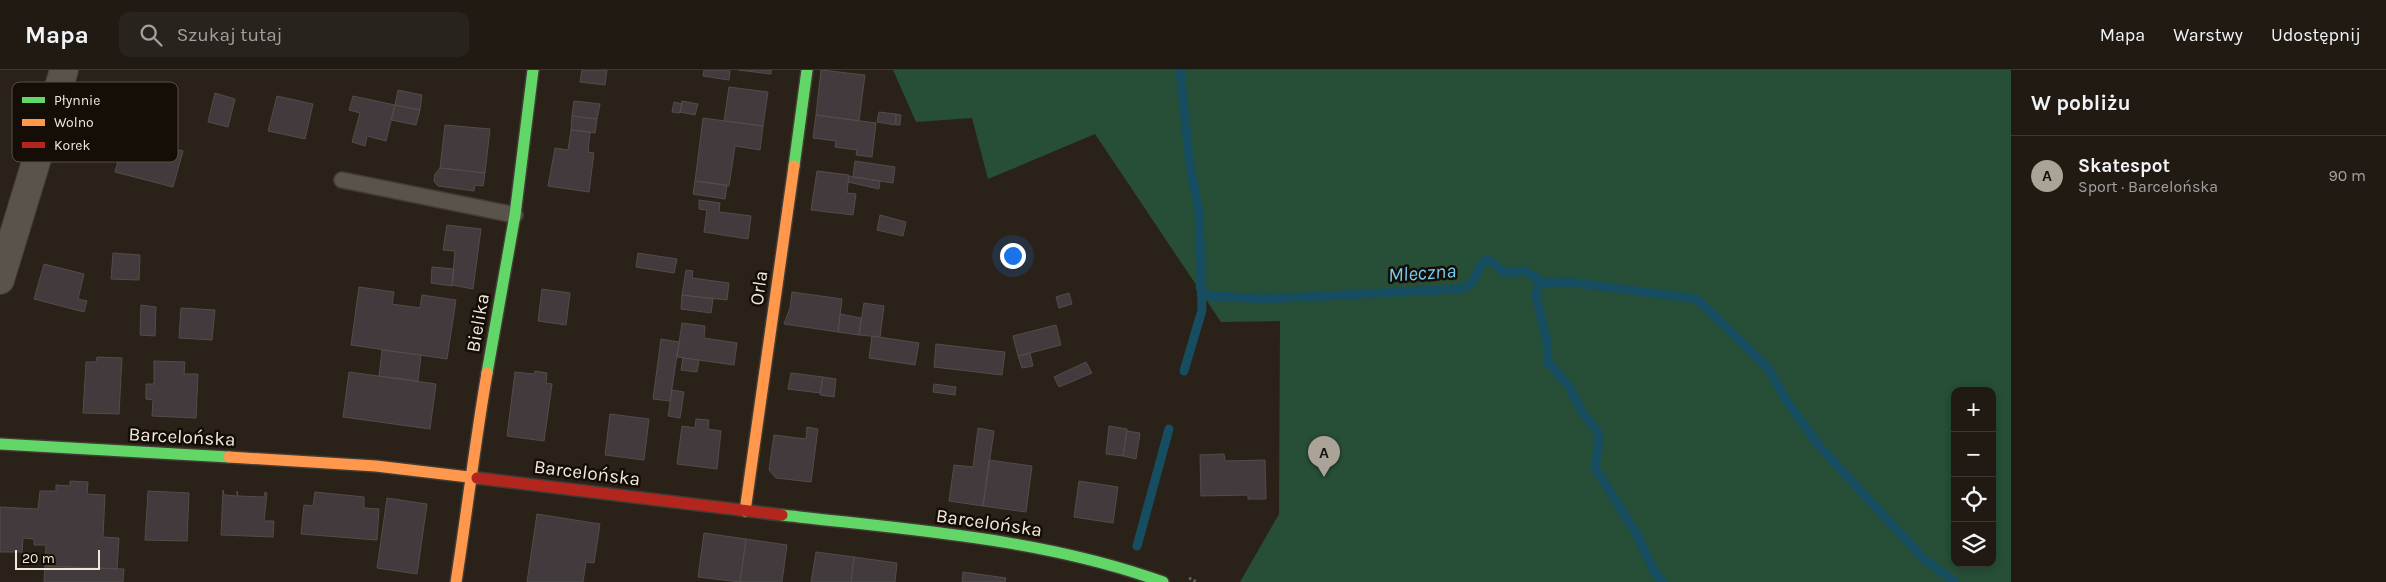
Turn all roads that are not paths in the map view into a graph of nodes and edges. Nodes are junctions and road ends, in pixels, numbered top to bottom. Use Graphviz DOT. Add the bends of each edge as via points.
graph roads {
  1 [pos="64,70"];
  2 [pos="533,70"];
  3 [pos="807,70"];
  4 [pos="60,82"];
  5 [pos="36,162"];
  6 [pos="342,180"];
  7 [pos="515,215"];
  8 [pos="0,280"];
  9 [pos="0,444"];
  10 [pos="471,476"];
  11 [pos="745,511"];
  12 [pos="1124,567"];
  13 [pos="456,582"];
  14 [pos="1119,582"];
  15 [pos="1163,582"];
  1 -- 4 [label="street"];
  2 -- 7 [label="street, Bielika"];
  3 -- 11 [label="street, Orla"];
  5 -- 8 [label="street"];
  6 -- 7 [label="lane"];
  7 -- 10 [label="street, Bielika"];
  9 -- 10 [label="street, Barcelońska" via="376,466"];
  10 -- 11 [label="street, Barcelońska"];
  10 -- 13 [label="street, Bielika"];
  11 -- 12 [label="street, Barcelońska" via="1006,542 1066,552"];
  12 -- 14 [label="lane"];
  12 -- 15 [label="street, Barcelońska"];
}
